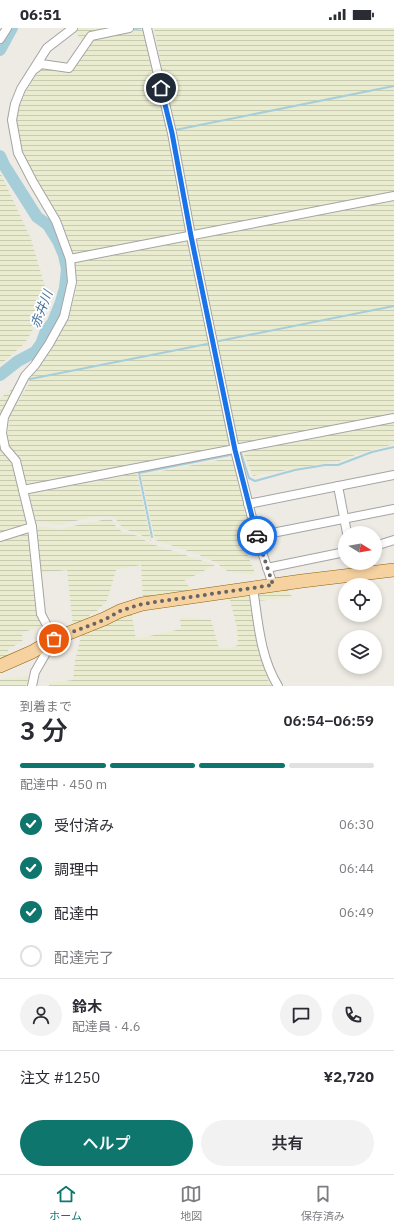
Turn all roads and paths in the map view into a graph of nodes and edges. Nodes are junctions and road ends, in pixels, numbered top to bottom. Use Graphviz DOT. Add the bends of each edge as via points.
graph roads {
  1 [pos="7,28"];
  2 [pos="73,28"];
  3 [pos="129,28"];
  4 [pos="148,28"];
  5 [pos="0,40"];
  6 [pos="31,72"];
  7 [pos="394,196"];
  8 [pos="191,236"];
  9 [pos="70,259"];
  10 [pos="394,418"];
  11 [pos="235,450"];
  12 [pos="394,475"];
  13 [pos="338,486"];
  14 [pos="23,490"];
  15 [pos="248,504"];
  16 [pos="394,509"];
  17 [pos="344,519"];
  18 [pos="346,526"];
  19 [pos="32,527"];
  20 [pos="257,536"];
  21 [pos="0,537"];
  22 [pos="394,540"];
  23 [pos="382,544"];
  24 [pos="338,553"];
  25 [pos="267,568"];
  26 [pos="394,570"];
  27 [pos="273,585"];
  28 [pos="253,588"];
  29 [pos="54,639"];
  30 [pos="0,666"];
  31 [pos="32,686"];
  32 [pos="278,686"];
  1 -- 5 [label="street"];
  2 -- 6 [label="street" via="47,48"];
  3 -- 6 [label="street" via="91,36 68,68 41,64"];
  4 -- 8 [label="street" via="172,133"];
  6 -- 9 [label="street" via="15,104 12,120 16,144 24,164 56,221"];
  7 -- 8 [label="street"];
  8 -- 9 [label="street"];
  8 -- 11 [label="street"];
  9 -- 14 [label="street" via="72,282 64,317 49,344 25,376 4,417 2,433 6,448 16,461"];
  10 -- 11 [label="street"];
  11 -- 14 [label="street"];
  11 -- 15 [label="street"];
  12 -- 13 [label="street"];
  13 -- 15 [label="street"];
  13 -- 17 [label="street"];
  14 -- 19 [label="street"];
  15 -- 20 [label="street"];
  16 -- 17 [label="street"];
  17 -- 18 [label="street"];
  17 -- 20 [label="street"];
  19 -- 21 [label="street"];
  19 -- 29 [label="street" via="41,614"];
  20 -- 25 [label="street"];
  22 -- 23 [label="street"];
  24 -- 25 [label="street"];
  25 -- 27 [label="street"];
  26 -- 27 [label="main road"];
  27 -- 28 [label="main road"];
  28 -- 29 [label="main road" via="142,604"];
  28 -- 32 [label="street" via="262,648"];
  29 -- 30 [label="main road"];
  29 -- 31 [label="street" via="35,672"];
}
